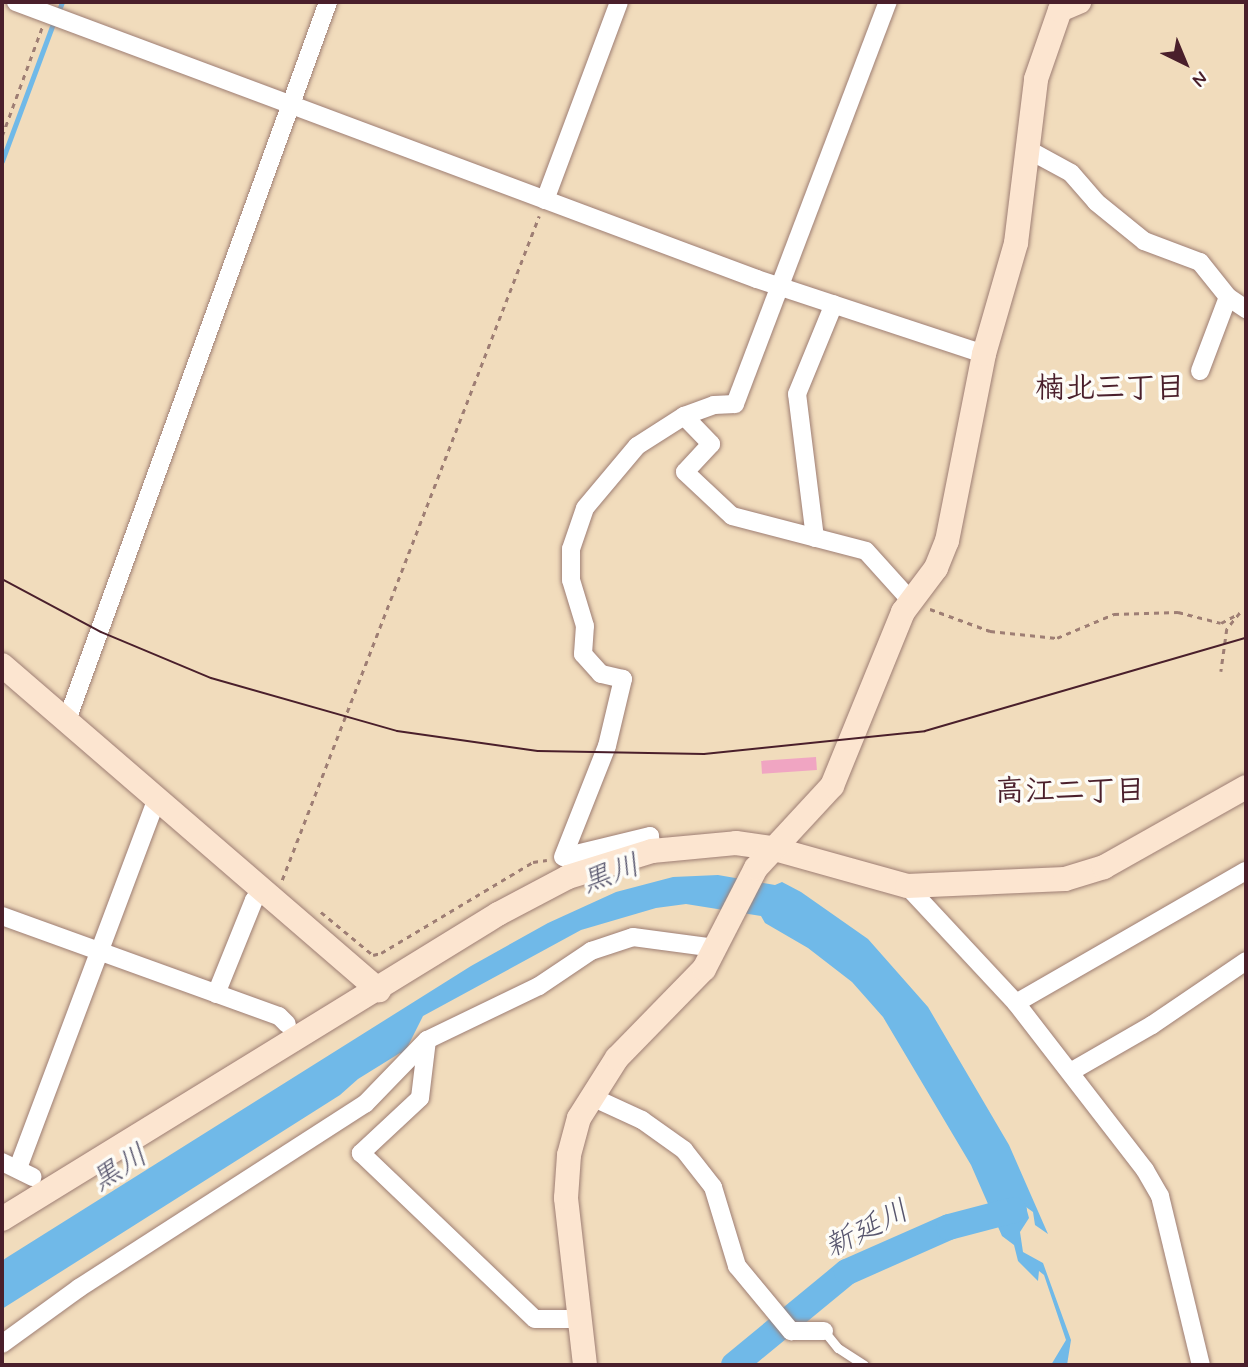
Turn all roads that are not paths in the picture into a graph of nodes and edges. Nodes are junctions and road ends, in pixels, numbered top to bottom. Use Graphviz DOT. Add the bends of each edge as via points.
graph roads {
  1 [pos="16,2"];
  2 [pos="328,2"];
  3 [pos="619,2"];
  4 [pos="888,2"];
  5 [pos="1067,4"];
  6 [pos="50,8"];
  7 [pos="291,102"];
  8 [pos="1027,149"];
  9 [pos="545,200"];
  10 [pos="782,287"];
  11 [pos="1228,298"];
  12 [pos="834,304"];
  13 [pos="1246,309"];
  14 [pos="984,354"];
  15 [pos="1200,371"];
  16 [pos="684,416"];
  17 [pos="815,538"];
  18 [pos="911,601"];
  19 [pos="2,665"];
  20 [pos="67,720"];
  21 [pos="1246,788"];
  22 [pos="157,799"];
  23 [pos="771,848"];
  24 [pos="652,851"];
  25 [pos="1246,871"];
  26 [pos="273,881"];
  27 [pos="907,886"];
  28 [pos="2,916"];
  29 [pos="719,941"];
  30 [pos="99,952"];
  31 [pos="1246,961"];
  32 [pos="379,990"];
  33 [pos="216,994"];
  34 [pos="1016,1003"];
  35 [pos="287,1024"];
  36 [pos="427,1040"];
  37 [pos="1072,1071"];
  38 [pos="592,1097"];
  39 [pos="17,1169"];
  40 [pos="2,1219"];
  41 [pos="577,1319"];
  42 [pos="824,1331"];
  43 [pos="2,1344"];
  44 [pos="585,1365"];
  45 [pos="864,1365"];
  46 [pos="1201,1365"];
  1 -- 6 [label="street"];
  2 -- 7 [label="street"];
  3 -- 9 [label="street"];
  4 -- 10 [label="street"];
  5 -- 8 [label="street" via="1036,79"];
  6 -- 7 [label="street"];
  7 -- 9 [label="street"];
  7 -- 20 [label="street"];
  8 -- 11 [label="street" via="1071,173 1096,202 1144,241 1200,262"];
  8 -- 14 [label="street" via="1016,243"];
  9 -- 10 [label="street"];
  10 -- 12 [label="street"];
  10 -- 16 [label="street" via="735,404 714,405"];
  11 -- 13 [label="street"];
  11 -- 15 [label="street"];
  12 -- 14 [label="street"];
  12 -- 17 [label="street" via="797,394"];
  14 -- 18 [label="street" via="947,541 936,568"];
  16 -- 17 [label="street" via="711,444 685,472 694,481 732,516"];
  16 -- 24 [label="street" via="637,446 606,477 584,508 571,549 571,580 585,626 583,654 601,674 624,679 607,746 563,857 650,836"];
  17 -- 18 [label="street" via="866,551"];
  18 -- 23 [label="street" via="872,680 832,786 818,806"];
  19 -- 20 [label="street"];
  20 -- 22 [label="street"];
  21 -- 27 [label="street" via="1104,867 1065,879"];
  22 -- 26 [label="street"];
  22 -- 30 [label="street"];
  23 -- 24 [label="street" via="736,843"];
  23 -- 27 [label="street"];
  23 -- 29 [label="street" via="755,868"];
  24 -- 32 [label="street" via="568,877 498,914"];
  25 -- 34 [label="street"];
  26 -- 32 [label="street"];
  26 -- 33 [label="street" via="254,900"];
  27 -- 34 [label="street"];
  28 -- 30 [label="street"];
  29 -- 36 [label="street" via="633,937 591,951 539,986"];
  29 -- 38 [label="street" via="687,990 617,1058"];
  30 -- 33 [label="street"];
  30 -- 39 [label="street"];
  31 -- 37 [label="street" via="1152,1025"];
  32 -- 40 [label="street"];
  33 -- 35 [label="street" via="279,1016"];
  34 -- 37 [label="street"];
  36 -- 41 [label="street" via="420,1098 361,1153 535,1319"];
  36 -- 43 [label="street" via="365,1104 79,1288"];
  37 -- 46 [label="street" via="1160,1196"];
  38 -- 41 [label="street" via="579,1118 569,1155 566,1198"];
  38 -- 42 [label="street" via="642,1120 684,1150 713,1187 737,1266 792,1331"];
  41 -- 44 [label="street"];
  42 -- 45 [label="lane" via="838,1348"];
}
